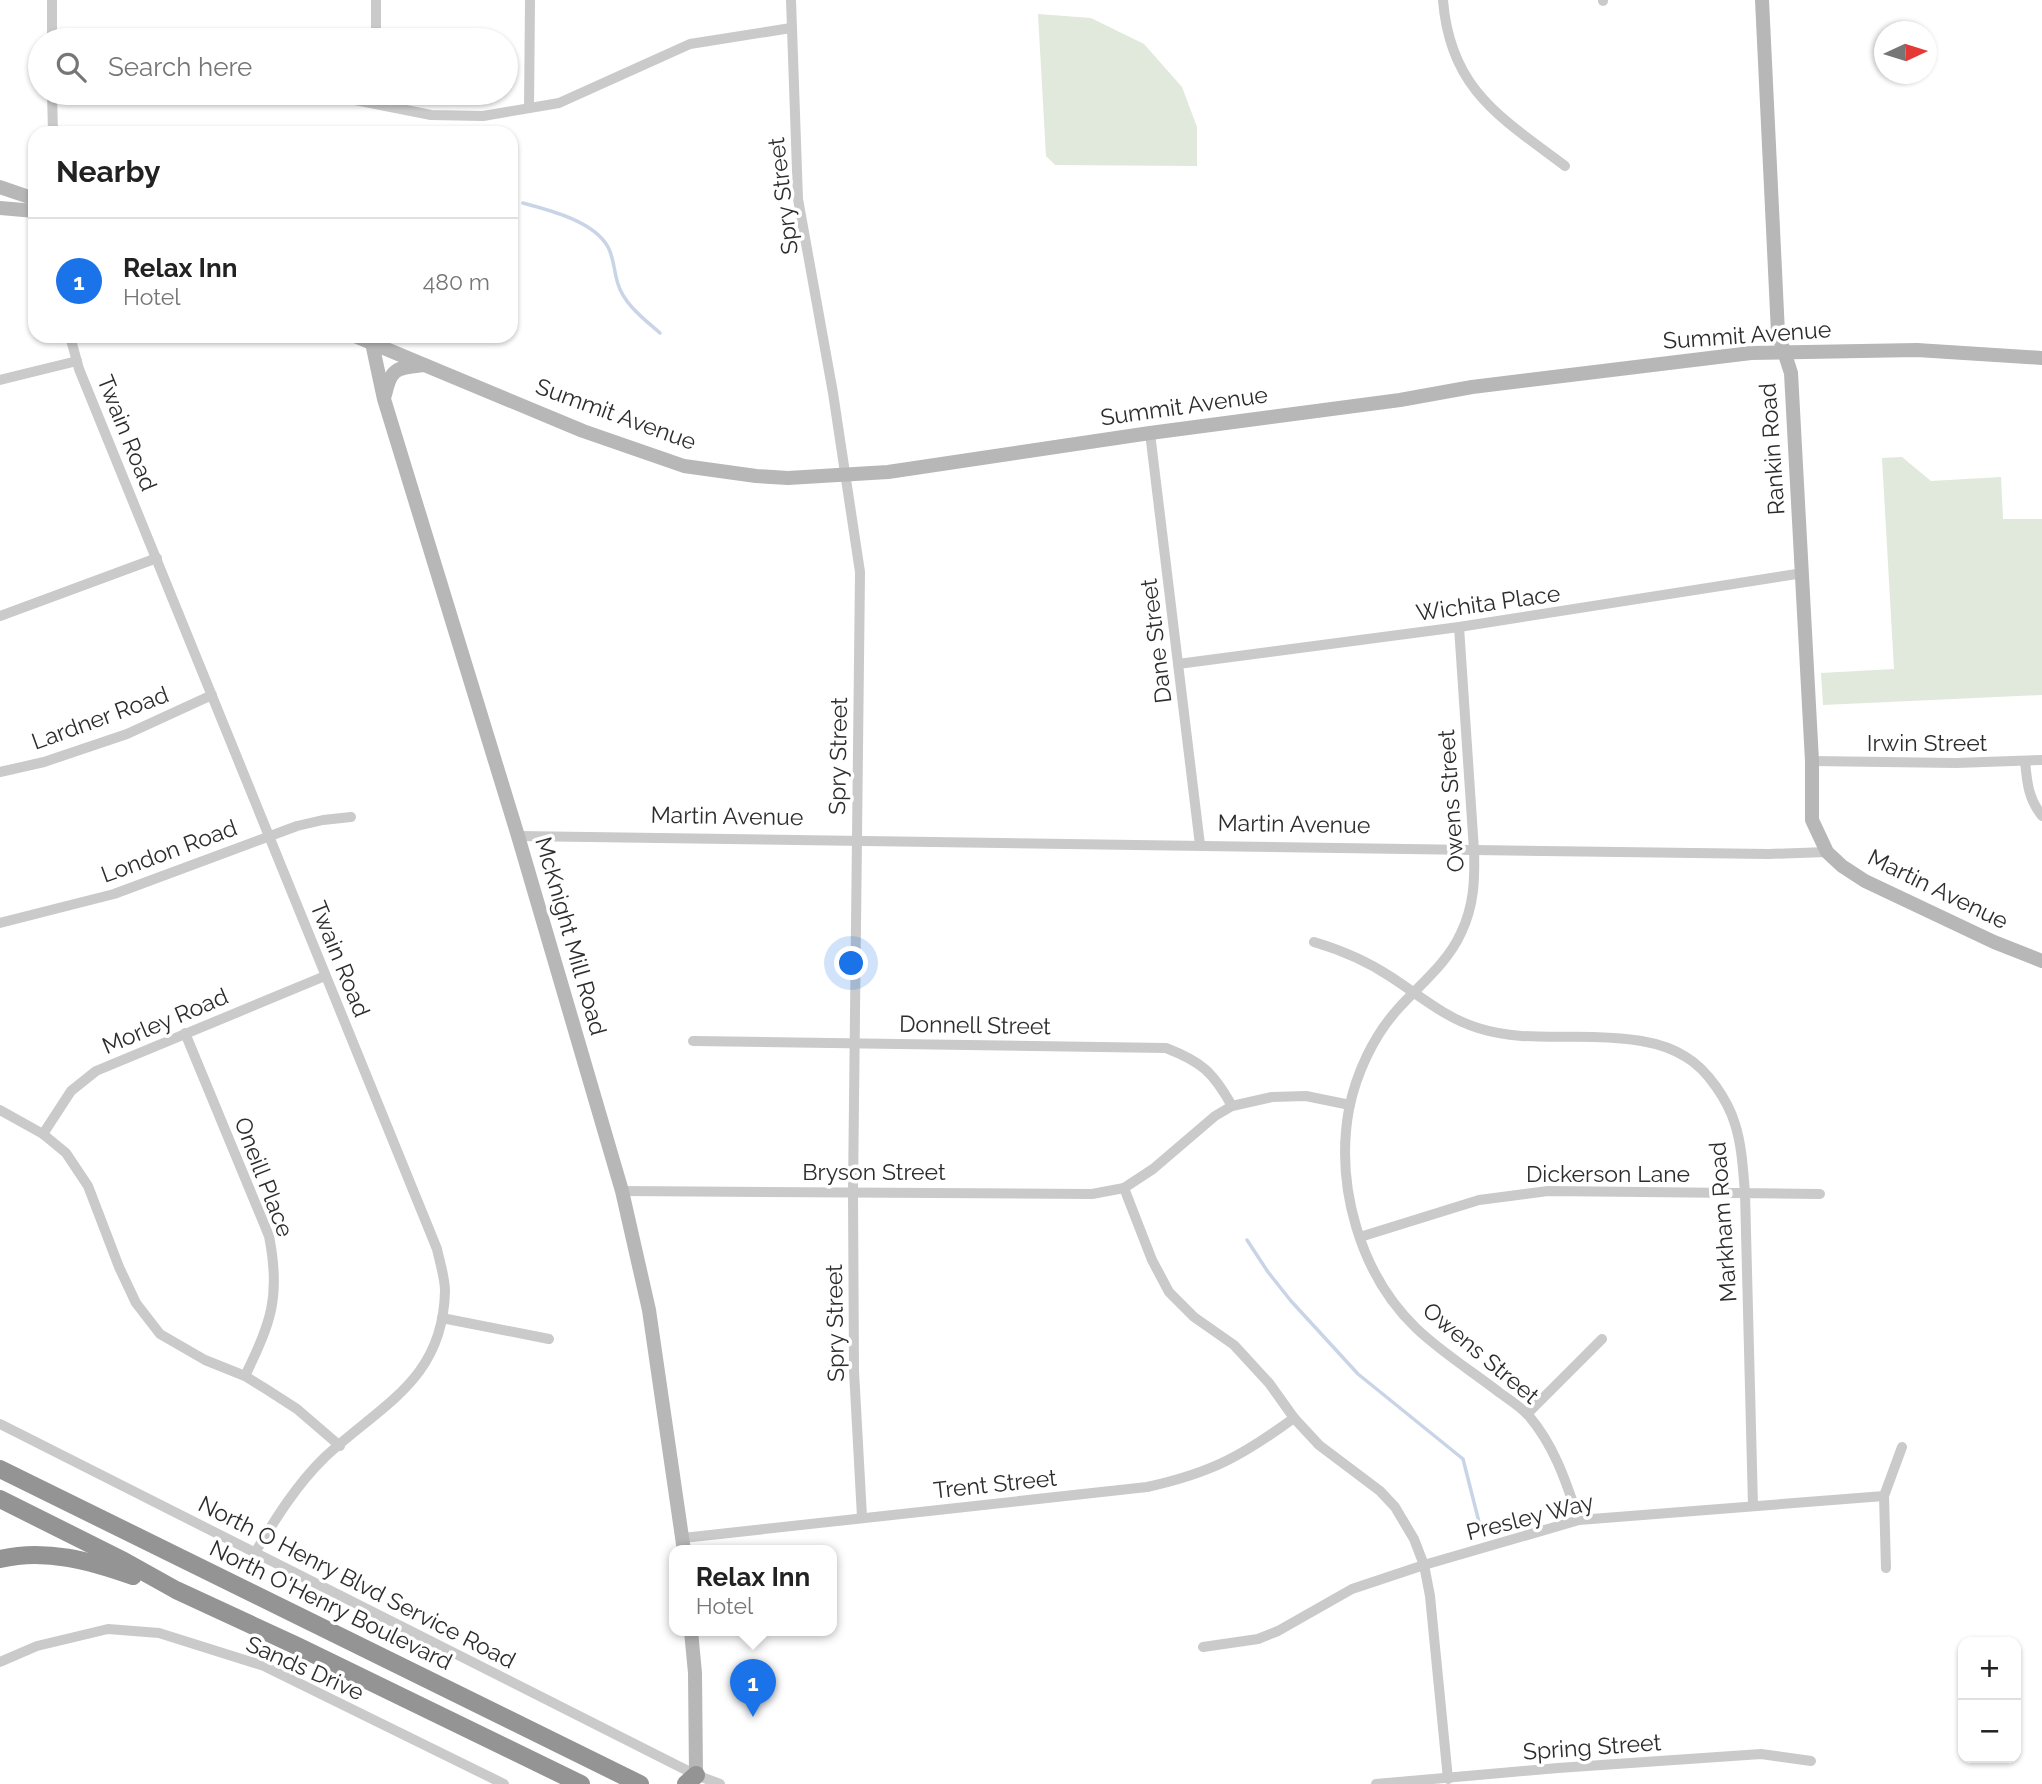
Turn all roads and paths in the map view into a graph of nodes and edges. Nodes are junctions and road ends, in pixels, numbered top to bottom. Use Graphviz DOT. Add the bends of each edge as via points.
graph roads {
  1 [pos="52,0"];
  2 [pos="376,0"];
  3 [pos="530,0"];
  4 [pos="791,0"];
  5 [pos="1443,0"];
  6 [pos="1762,0"];
  7 [pos="52,28"];
  8 [pos="376,28"];
  9 [pos="791,28"];
  10 [pos="52,105"];
  11 [pos="380,105"];
  12 [pos="529,108"];
  13 [pos="53,126"];
  14 [pos="1566,166"];
  15 [pos="0,187"];
  16 [pos="28,197"];
  17 [pos="0,208"];
  18 [pos="28,211"];
  19 [pos="72,343"];
  20 [pos="372,343"];
  21 [pos="1783,351"];
  22 [pos="2042,358"];
  23 [pos="77,361"];
  24 [pos="424,365"];
  25 [pos="0,380"];
  26 [pos="384,399"];
  27 [pos="1150,433"];
  28 [pos="846,476"];
  29 [pos="157,558"];
  30 [pos="1803,573"];
  31 [pos="0,616"];
  32 [pos="1459,627"];
  33 [pos="1178,664"];
  34 [pos="212,695"];
  35 [pos="1812,761"];
  36 [pos="2025,761"];
  37 [pos="2042,761"];
  38 [pos="0,772"];
  39 [pos="2042,816"];
  40 [pos="351,817"];
  41 [pos="270,835"];
  42 [pos="518,836"];
  43 [pos="856,841"];
  44 [pos="1200,845"];
  45 [pos="1474,850"];
  46 [pos="1828,852"];
  47 [pos="0,923"];
  48 [pos="1314,942"];
  49 [pos="2042,961"];
  50 [pos="325,976"];
  51 [pos="1414,993"];
  52 [pos="185,1033"];
  53 [pos="693,1041"];
  54 [pos="855,1043"];
  55 [pos="1350,1105"];
  56 [pos="1232,1106"];
  57 [pos="0,1110"];
  58 [pos="43,1133"];
  59 [pos="1124,1188"];
  60 [pos="622,1191"];
  61 [pos="853,1191"];
  62 [pos="1745,1193"];
  63 [pos="1820,1194"];
  64 [pos="1360,1237"];
  65 [pos="442,1318"];
  66 [pos="549,1339"];
  67 [pos="1602,1339"];
  68 [pos="245,1376"];
  69 [pos="1527,1414"];
  70 [pos="1294,1418"];
  71 [pos="0,1424"];
  72 [pos="340,1446"];
  73 [pos="1902,1447"];
  74 [pos="0,1469"];
  75 [pos="1884,1496"];
  76 [pos="0,1499"];
  77 [pos="1753,1506"];
  78 [pos="862,1517"];
  79 [pos="1579,1520"];
  80 [pos="684,1544"];
  81 [pos="256,1551"];
  82 [pos="0,1559"];
  83 [pos="1424,1565"];
  84 [pos="1886,1569"];
  85 [pos="176,1590"];
  86 [pos="691,1636"];
  87 [pos="1203,1647"];
  88 [pos="0,1662"];
  89 [pos="1811,1761"];
  90 [pos="1448,1779"];
  91 [pos="693,1781"];
  92 [pos="637,1783"];
  93 [pos="504,1784"];
  94 [pos="581,1784"];
  95 [pos="658,1784"];
  96 [pos="720,1784"];
  97 [pos="1376,1784"];
  1 -- 7 [label="street"];
  2 -- 8 [label="street"];
  3 -- 12 [label="street"];
  4 -- 9 [label="street, Spry Street"];
  5 -- 14 [label="street" via="1455,59 1471,88 1508,124"];
  6 -- 21 [label="street, Rankin Road" via="1778,333"];
  9 -- 12 [label="street" via="690,44 559,103"];
  9 -- 28 [label="street, Spry Street" via="799,200"];
  10 -- 13 [label="street"];
  11 -- 12 [label="street" via="431,115 483,116"];
  15 -- 16 [label="street"];
  17 -- 18 [label="street"];
  19 -- 23 [label="street, Twain Road"];
  20 -- 24 [label="street, Summit Avenue"];
  20 -- 26 [label="street, McKnight Mill Road"];
  21 -- 22 [label="street, Summit Avenue" via="1917,350"];
  21 -- 27 [label="street, Summit Avenue" via="1472,387"];
  21 -- 30 [label="street, Rankin Road" via="1791,373"];
  23 -- 25 [label="street"];
  23 -- 29 [label="street, Twain Road"];
  24 -- 26 [label="street" via="393,372"];
  24 -- 28 [label="street, Summit Avenue" via="583,431 684,466 778,477"];
  26 -- 42 [label="street, McKnight Mill Road"];
  27 -- 28 [label="street, Summit Avenue"];
  27 -- 33 [label="street, Dane Street"];
  28 -- 43 [label="street, Spry Street" via="860,572"];
  29 -- 31 [label="street"];
  29 -- 34 [label="street, Twain Road"];
  30 -- 32 [label="street, Wichita Place"];
  30 -- 35 [label="street, Rankin Road"];
  32 -- 33 [label="street, Wichita Place"];
  32 -- 45 [label="street, Owens Street"];
  33 -- 44 [label="street, Dane Street"];
  34 -- 38 [label="street, Lardner Road" via="127,734"];
  34 -- 41 [label="street, Twain Road"];
  35 -- 36 [label="street, Irwin Street"];
  35 -- 46 [label="street, Rankin Road" via="1812,820"];
  36 -- 37 [label="street, Irwin Street"];
  36 -- 39 [label="street" via="2028,790"];
  40 -- 41 [label="street, London Road"];
  41 -- 47 [label="street, London Road" via="114,894"];
  41 -- 50 [label="street, Twain Road"];
  42 -- 43 [label="street, Martin Avenue"];
  42 -- 60 [label="street, McKnight Mill Road"];
  43 -- 44 [label="street, Martin Avenue"];
  43 -- 54 [label="street, Spry Street"];
  44 -- 45 [label="street, Martin Avenue"];
  45 -- 46 [label="street, Martin Avenue"];
  45 -- 51 [label="street, Owens Street" via="1475,884 1461,934"];
  46 -- 49 [label="street, Martin Avenue" via="1866,881"];
  48 -- 51 [label="street, Markham Road" via="1364,961"];
  50 -- 52 [label="street, Morley Road"];
  50 -- 65 [label="street, Twain Road" via="437,1250 445,1289"];
  51 -- 55 [label="street, Owens Street" via="1368,1051"];
  51 -- 62 [label="street, Markham Road" via="1448,1016 1477,1028 1512,1036 1630,1039 1687,1057 1724,1097 1741,1148"];
  52 -- 58 [label="street, Morley Road" via="96,1071 71,1091"];
  52 -- 68 [label="street, Oneill Place" via="270,1236 275,1262 269,1324"];
  53 -- 54 [label="street, Donnell Street"];
  54 -- 56 [label="street, Donnell Street" via="1166,1048 1193,1059 1219,1083"];
  54 -- 61 [label="street, Spry Street"];
  55 -- 56 [label="street" via="1306,1096 1272,1097"];
  55 -- 64 [label="street, Owens Street" via="1348,1187"];
  56 -- 59 [label="street"];
  57 -- 58 [label="street"];
  58 -- 68 [label="street" via="66,1153 88,1186 136,1303 160,1334"];
  59 -- 61 [label="street, Bryson Street" via="1092,1194"];
  59 -- 70 [label="street" via="1169,1292 1194,1317 1234,1345"];
  60 -- 61 [label="street, Bryson Street"];
  60 -- 80 [label="street, McKnight Mill Road" via="649,1310"];
  61 -- 78 [label="street, Spry Street" via="854,1371"];
  62 -- 63 [label="street, Dickerson Lane"];
  62 -- 64 [label="street, Dickerson Lane" via="1512,1194"];
  62 -- 77 [label="street, Markham Road"];
  64 -- 69 [label="street, Owens Street" via="1372,1270 1417,1329"];
  65 -- 66 [label="street"];
  65 -- 72 [label="street, Twain Road" via="425,1366 403,1392"];
  67 -- 69 [label="street"];
  68 -- 72 [label="street" via="297,1409"];
  69 -- 79 [label="street, Owens Street" via="1553,1449"];
  70 -- 78 [label="street, Trent Street" via="1234,1458 1179,1480"];
  70 -- 83 [label="street" via="1319,1446 1356,1471 1395,1507"];
  71 -- 81 [label="street, North O Henry Blvd Service Road"];
  72 -- 81 [label="street, Twain Road" via="283,1506"];
  73 -- 75 [label="street"];
  74 -- 92 [label="highway, North O'Henry Boulevard"];
  75 -- 77 [label="street, Presley Way"];
  75 -- 84 [label="street"];
  76 -- 85 [label="highway"];
  77 -- 79 [label="street, Presley Way"];
  78 -- 80 [label="street, Trent Street"];
  79 -- 83 [label="street, Presley Way"];
  81 -- 91 [label="street, North O Henry Blvd Service Road"];
  82 -- 85 [label="highway" via="66,1557"];
  83 -- 87 [label="street, Presley Way" via="1352,1589 1258,1639"];
  83 -- 90 [label="street"];
  85 -- 94 [label="highway"];
  86 -- 91 [label="street"];
  88 -- 93 [label="street, Sands Drive" via="46,1643 108,1629 159,1633 264,1666"];
  89 -- 90 [label="street, Spring Street" via="1761,1754"];
  90 -- 97 [label="street, Spring Street"];
  91 -- 96 [label="street"];
  92 -- 95 [label="highway"];
}
